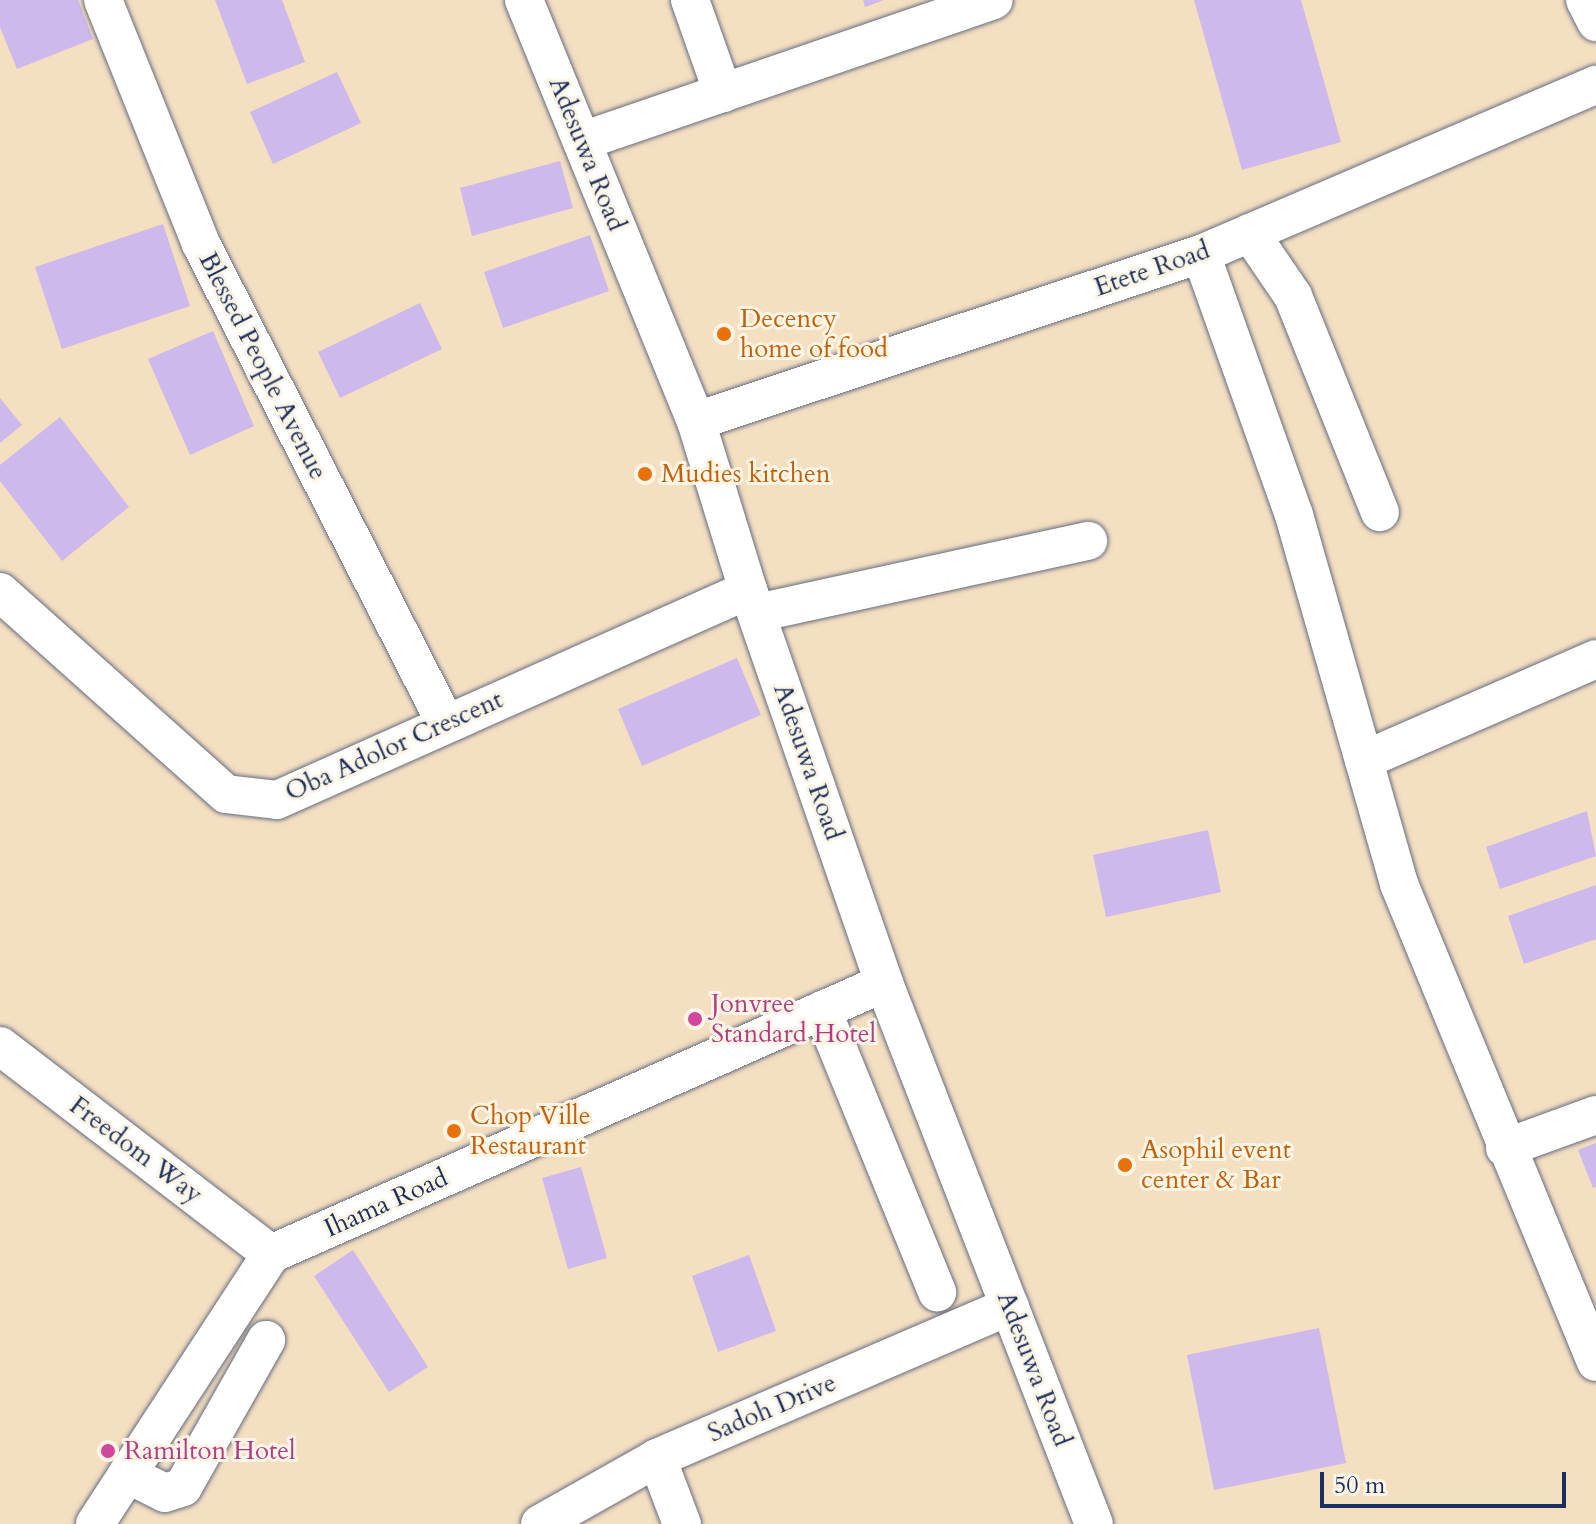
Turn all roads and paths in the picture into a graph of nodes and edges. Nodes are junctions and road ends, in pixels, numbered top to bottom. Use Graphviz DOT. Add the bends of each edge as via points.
graph roads {
  1 [pos="103,0"];
  2 [pos="524,0"];
  3 [pos="690,0"];
  4 [pos="994,0"];
  5 [pos="1585,0"];
  6 [pos="1596,22"];
  7 [pos="1596,85"];
  8 [pos="723,93"];
  9 [pos="582,141"];
  10 [pos="1250,233"];
  11 [pos="1201,254"];
  12 [pos="696,421"];
  13 [pos="1380,512"];
  14 [pos="1088,541"];
  15 [pos="0,592"];
  16 [pos="752,602"];
  17 [pos="1596,659"];
  18 [pos="445,722"];
  19 [pos="1364,760"];
  20 [pos="884,983"];
  21 [pos="822,1010"];
  22 [pos="0,1046"];
  23 [pos="1596,1115"];
  24 [pos="1505,1148"];
  25 [pos="271,1254"];
  26 [pos="937,1292"];
  27 [pos="1010,1306"];
  28 [pos="266,1340"];
  29 [pos="1596,1362"];
  30 [pos="657,1458"];
  31 [pos="127,1474"];
  32 [pos="95,1524"];
  33 [pos="540,1524"];
  34 [pos="682,1524"];
  35 [pos="1094,1524"];
  1 -- 18 [label="street, Blessed People Avenue" via="201,244"];
  2 -- 9 [label="street, Adesuwa Road"];
  3 -- 8 [label="street"];
  4 -- 8 [label="street"];
  5 -- 6 [label="street"];
  7 -- 10 [label="street, Etete Road"];
  8 -- 9 [label="street"];
  9 -- 12 [label="street, Adesuwa Road"];
  10 -- 11 [label="street, Etete Road"];
  10 -- 13 [label="street" via="1293,296"];
  11 -- 12 [label="street, Etete Road"];
  11 -- 19 [label="street" via="1294,515"];
  12 -- 16 [label="street, Adesuwa Road"];
  14 -- 16 [label="street, Oba Adolor Crescent"];
  15 -- 18 [label="street, Oba Adolor Crescent" via="226,794 277,800"];
  16 -- 18 [label="street, Oba Adolor Crescent"];
  16 -- 20 [label="street, Adesuwa Road"];
  17 -- 19 [label="street"];
  19 -- 24 [label="street" via="1399,884"];
  20 -- 21 [label="street, Ihama Road"];
  20 -- 27 [label="street, Adesuwa Road"];
  21 -- 25 [label="street, Ihama Road"];
  21 -- 26 [label="street"];
  22 -- 25 [label="street, Freedom Way"];
  23 -- 24 [label="street"];
  24 -- 29 [label="street"];
  25 -- 31 [label="street"];
  27 -- 30 [label="street, Sadoh Drive"];
  27 -- 35 [label="street, Adesuwa Road"];
  28 -- 31 [label="street" via="183,1487 165,1493"];
  30 -- 33 [label="street, Sadoh Drive"];
  30 -- 34 [label="street"];
  31 -- 32 [label="street"];
}
